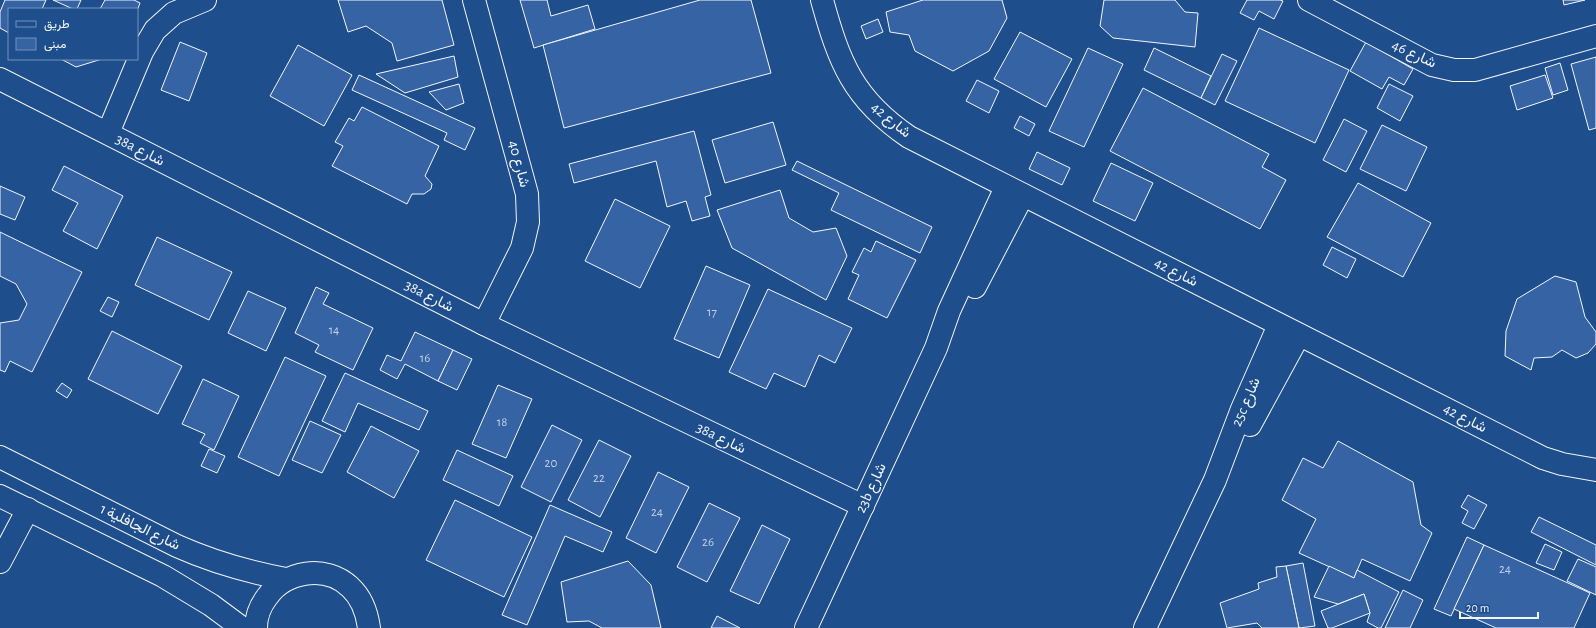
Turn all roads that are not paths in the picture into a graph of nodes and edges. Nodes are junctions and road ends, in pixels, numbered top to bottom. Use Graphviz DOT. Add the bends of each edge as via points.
graph roads {
  1 [pos="205,0"];
  2 [pos="474,0"];
  3 [pos="822,0"];
  4 [pos="1308,0"];
  5 [pos="1596,36"];
  6 [pos="0,78"];
  7 [pos="108,133"];
  8 [pos="1014,191"];
  9 [pos="484,324"];
  10 [pos="1279,325"];
  11 [pos="1299,334"];
  12 [pos="0,457"];
  13 [pos="1596,470"];
  14 [pos="1215,480"];
  15 [pos="0,496"];
  16 [pos="863,506"];
  17 [pos="28,509"];
  18 [pos="0,562"];
  19 [pos="286,579"];
  20 [pos="242,628"];
  21 [pos="256,628"];
  22 [pos="369,628"];
  23 [pos="806,628"];
  24 [pos="1145,628"];
  1 -- 7 [label="street" via="174,13 155,30 142,52"];
  2 -- 9 [label="street, شارع 40" via="527,194 528,222 522,248"];
  3 -- 8 [label="street, شارع 42" via="832,38 846,70 879,114 909,137"];
  4 -- 5 [label="street, شارع 46" via="1432,65 1454,70 1475,70"];
  6 -- 7 [label="street, 38a شارع"];
  7 -- 9 [label="street, 38a شارع"];
  8 -- 10 [label="street, شارع 42"];
  8 -- 16 [label="street, 23b شارع" via="970,298 936,348"];
  9 -- 16 [label="street, 38a شارع"];
  10 -- 11 [label="street, شارع 42"];
  10 -- 14 [label="street, 25c شارع" via="1242,409"];
  11 -- 13 [label="street, شارع 42" via="1543,458"];
  11 -- 14 [label="street, 25c شارع" via="1254,418"];
  12 -- 19 [label="street, شارع الجافلية 1" via="190,552 230,567"];
  14 -- 24 [label="street, 25c شارع"];
  15 -- 17 [label="street"];
  16 -- 23 [label="street, 23b شارع"];
  17 -- 18 [label="street"];
  17 -- 20 [label="street" via="181,586"];
  19 -- 21 [label="street" via="272,590 261,605"];
  19 -- 22 [label="street" via="302,574 336,578 350,587 360,600 367,615"];
}
